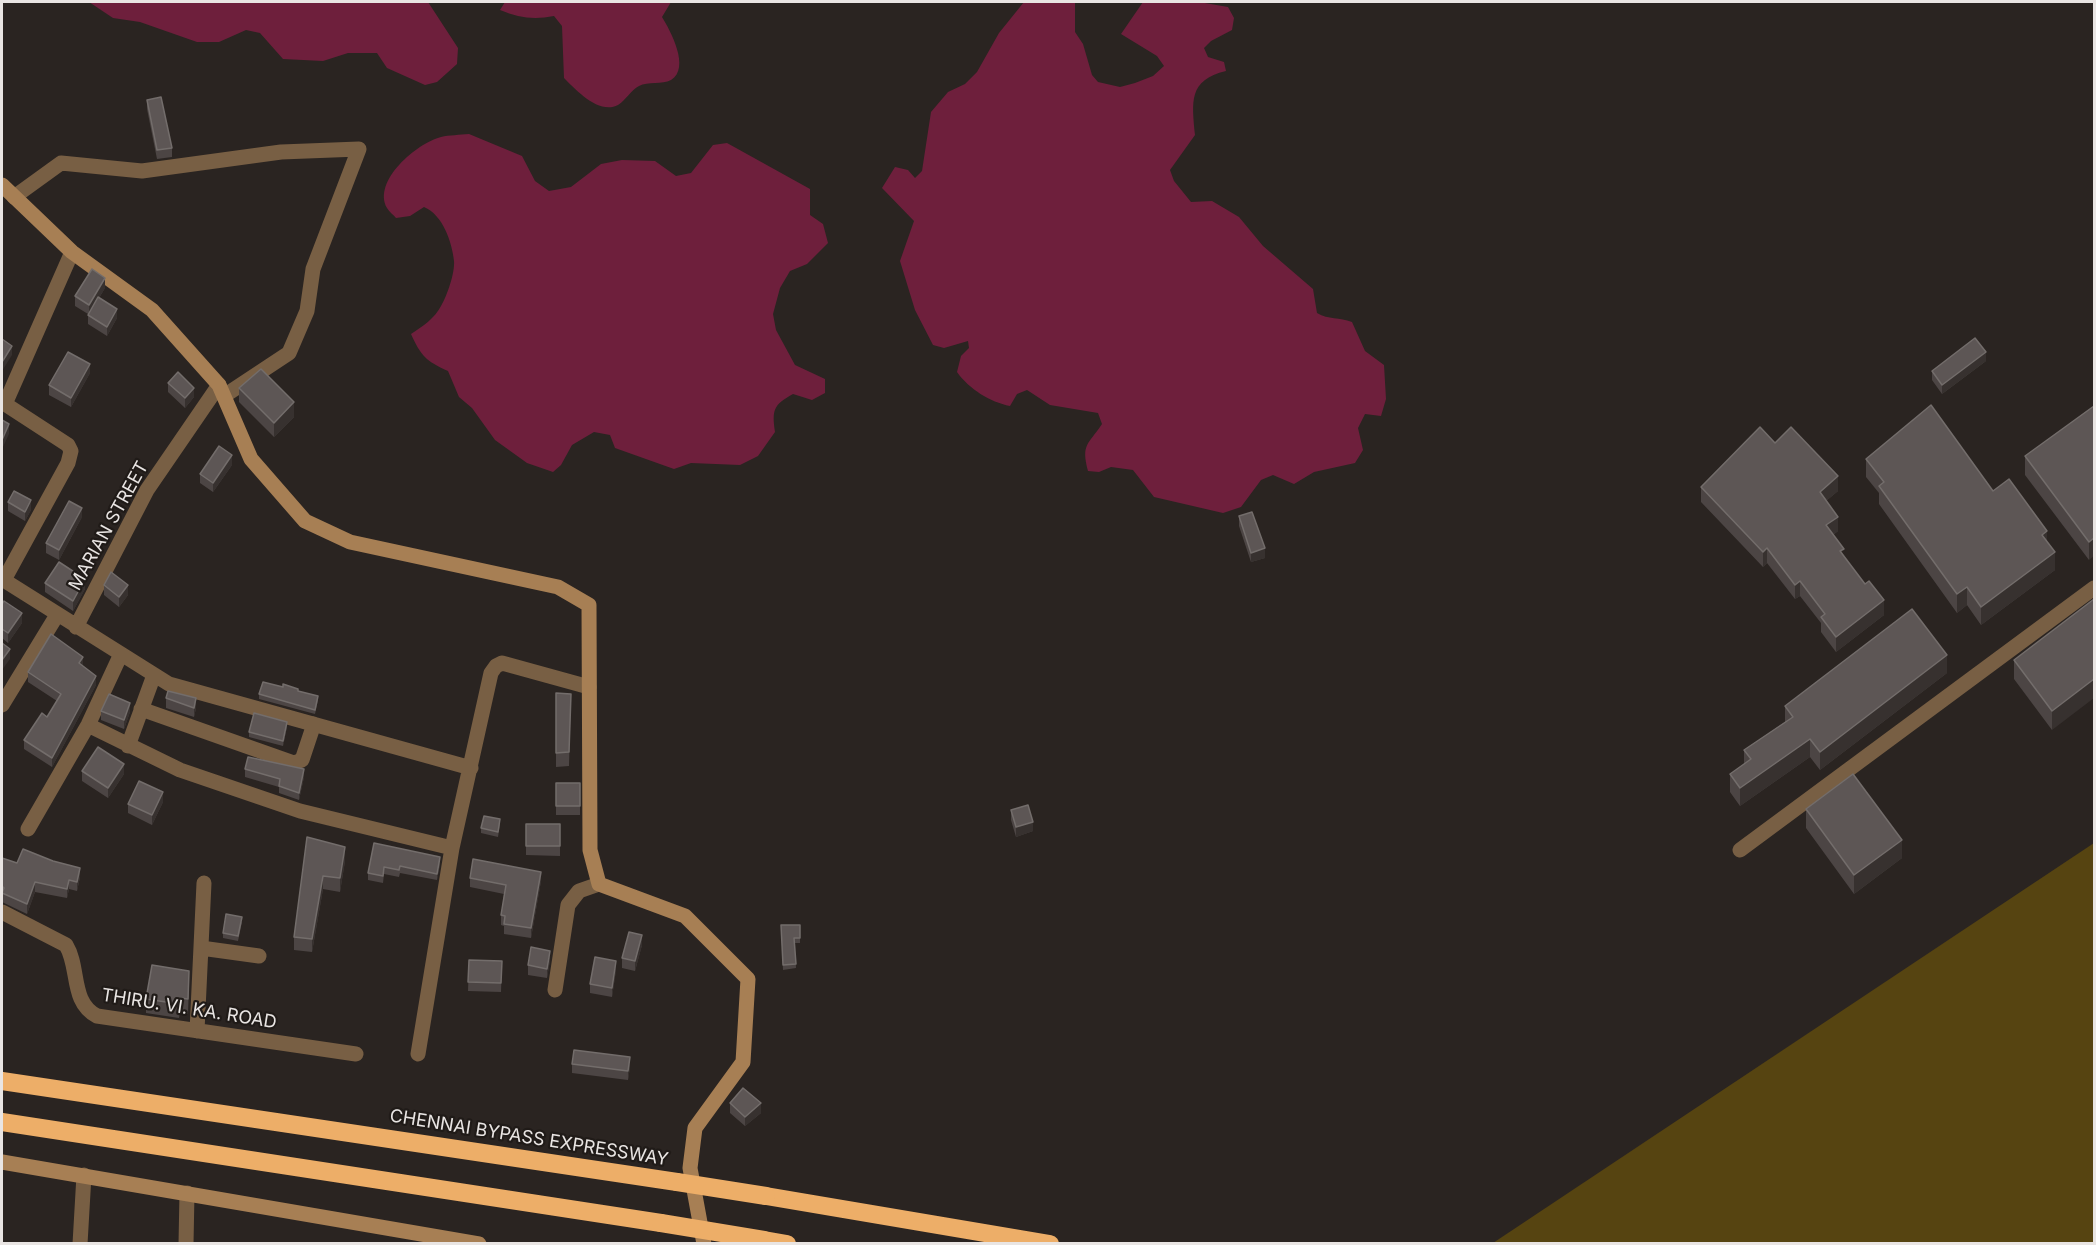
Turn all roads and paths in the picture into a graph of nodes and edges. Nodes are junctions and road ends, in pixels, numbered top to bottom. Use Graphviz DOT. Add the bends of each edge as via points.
graph roads {
  1 [pos="2,185"];
  2 [pos="14,197"];
  3 [pos="72,252"];
  4 [pos="221,390"];
  5 [pos="3,404"];
  6 [pos="3,580"];
  7 [pos="2094,588"];
  8 [pos="57,615"];
  9 [pos="76,627"];
  10 [pos="121,654"];
  11 [pos="154,675"];
  12 [pos="589,687"];
  13 [pos="2,705"];
  14 [pos="141,709"];
  15 [pos="314,724"];
  16 [pos="88,725"];
  17 [pos="128,746"];
  18 [pos="471,768"];
  19 [pos="28,829"];
  20 [pos="452,848"];
  21 [pos="1740,850"];
  22 [pos="204,883"];
  23 [pos="599,885"];
  24 [pos="2,912"];
  25 [pos="201,948"];
  26 [pos="259,956"];
  27 [pos="555,990"];
  28 [pos="197,1031"];
  29 [pos="356,1054"];
  30 [pos="418,1054"];
  31 [pos="2,1081"];
  32 [pos="2,1122"];
  33 [pos="2,1162"];
  34 [pos="84,1176"];
  35 [pos="187,1193"];
  36 [pos="415,1238"];
  37 [pos="80,1244"];
  38 [pos="186,1244"];
  39 [pos="478,1244"];
  40 [pos="704,1244"];
  41 [pos="787,1244"];
  42 [pos="1050,1244"];
  1 -- 2 [label="street"];
  2 -- 3 [label="street"];
  2 -- 4 [label="street" via="61,164 142,171 281,152 359,150 313,269 307,311 289,353"];
  3 -- 4 [label="street" via="152,310"];
  3 -- 5 [label="street"];
  4 -- 9 [label="street, MARIAN STREET" via="147,490"];
  4 -- 12 [label="street" via="251,459 305,521 350,542 558,587 589,605"];
  5 -- 6 [label="street" via="68,444 71,451"];
  6 -- 8 [label="street"];
  7 -- 21 [label="street"];
  8 -- 9 [label="street"];
  8 -- 13 [label="street"];
  9 -- 10 [label="street"];
  10 -- 11 [label="street"];
  10 -- 16 [label="street"];
  11 -- 14 [label="street"];
  11 -- 15 [label="street" via="169,684"];
  12 -- 18 [label="street" via="502,663 495,666"];
  12 -- 23 [label="street" via="590,850"];
  14 -- 15 [label="street" via="294,763 302,760"];
  14 -- 17 [label="street"];
  15 -- 18 [label="street"];
  16 -- 17 [label="street"];
  16 -- 19 [label="street"];
  17 -- 20 [label="street" via="180,770 300,811"];
  18 -- 20 [label="street"];
  20 -- 30 [label="street"];
  22 -- 25 [label="street"];
  23 -- 27 [label="street" via="579,891 568,904"];
  23 -- 40 [label="street" via="685,916 748,979 744,1062 695,1128 690,1168"];
  24 -- 28 [label="street, THIRU. VI. KA. ROAD" via="66,945 80,1001 88,1012"];
  25 -- 26 [label="street"];
  25 -- 28 [label="street"];
  28 -- 29 [label="street, THIRU. VI. KA. ROAD"];
  31 -- 42 [label="highway, CHENNAI BYPASS EXPRESSWAY, bridge" via="677,1182"];
  32 -- 41 [label="highway, bridge"];
  33 -- 34 [label="street"];
  34 -- 35 [label="street"];
  34 -- 37 [label="street"];
  35 -- 36 [label="street"];
  35 -- 38 [label="street"];
  36 -- 39 [label="street"];
}
